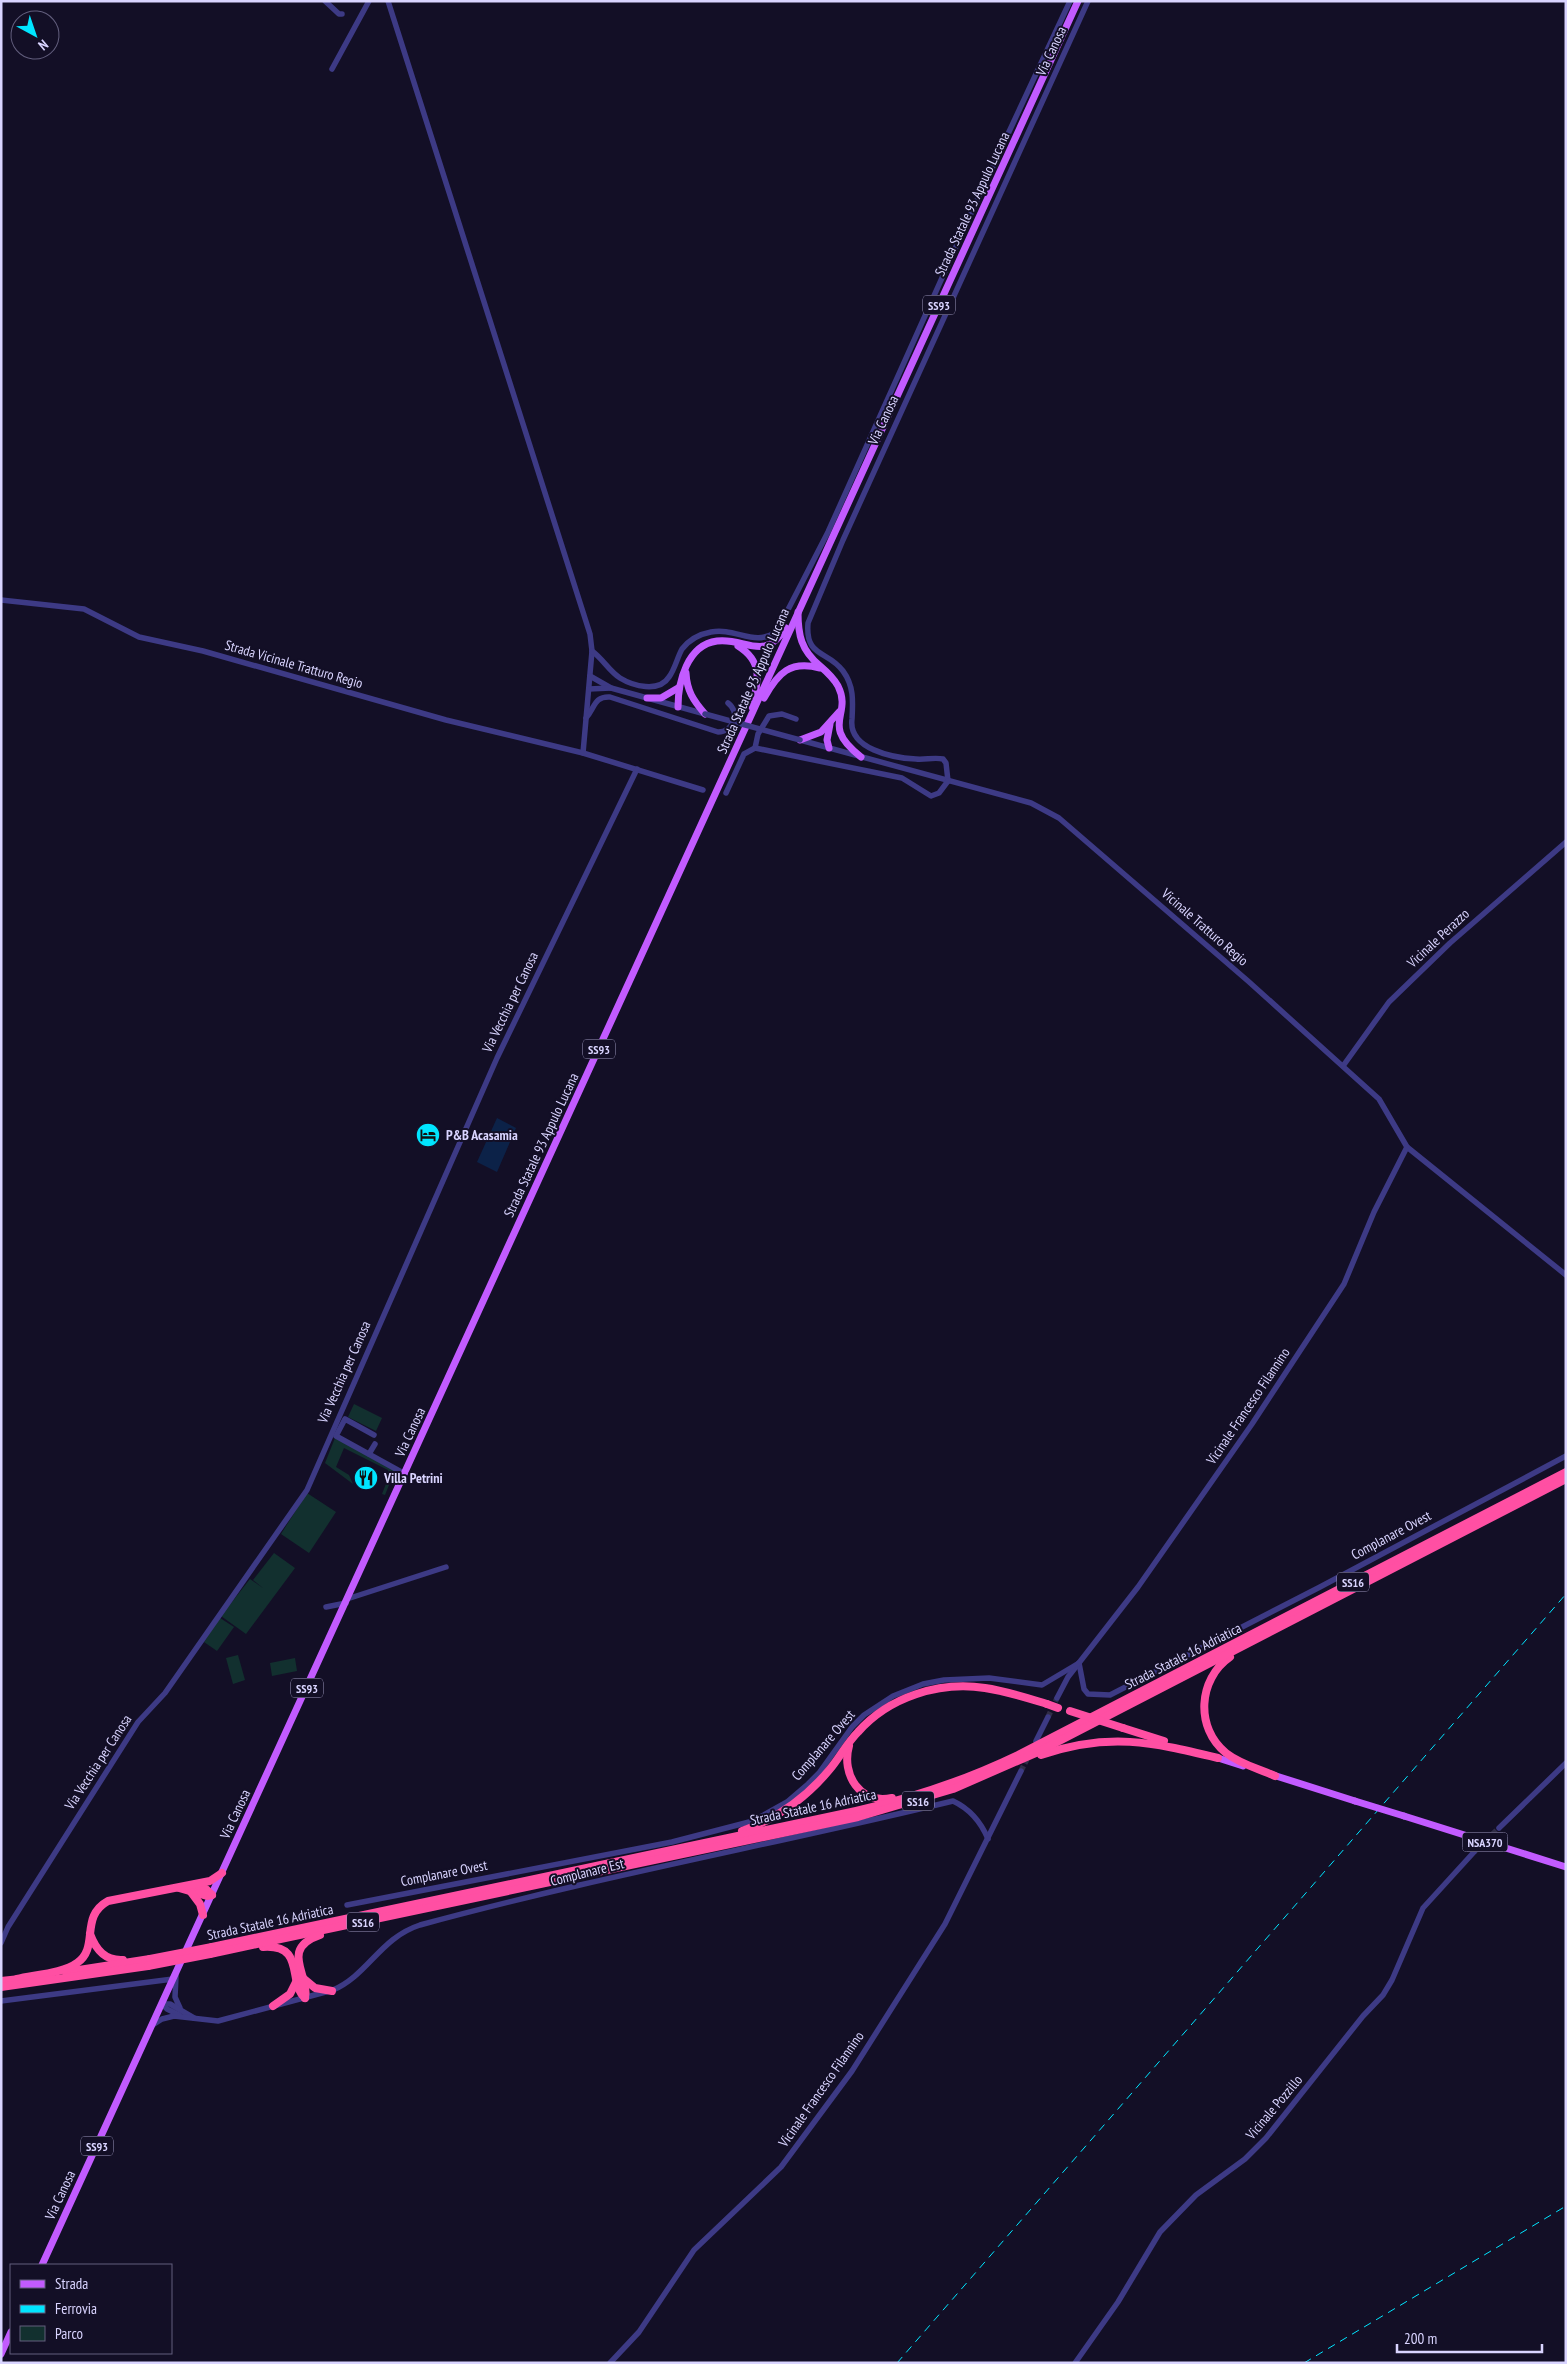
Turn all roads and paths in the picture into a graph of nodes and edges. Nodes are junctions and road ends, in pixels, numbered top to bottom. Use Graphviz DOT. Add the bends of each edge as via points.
graph roads {
  1 [pos="325,1"];
  2 [pos="369,1"];
  3 [pos="388,1"];
  4 [pos="1070,1"];
  5 [pos="1078,1"];
  6 [pos="1088,1"];
  7 [pos="342,14"];
  8 [pos="332,68"];
  9 [pos="1,600"];
  10 [pos="798,609"];
  11 [pos="731,642"];
  12 [pos="592,651"];
  13 [pos="686,668"];
  14 [pos="822,668"];
  15 [pos="590,676"];
  16 [pos="611,688"];
  17 [pos="678,688"];
  18 [pos="589,689"];
  19 [pos="687,689"];
  20 [pos="647,698"];
  21 [pos="728,703"];
  22 [pos="678,707"];
  23 [pos="840,712"];
  24 [pos="705,714"];
  25 [pos="586,718"];
  26 [pos="796,719"];
  27 [pos="830,724"];
  28 [pos="747,726"];
  29 [pos="839,726"];
  30 [pos="800,740"];
  31 [pos="755,748"];
  32 [pos="829,748"];
  33 [pos="582,753"];
  34 [pos="861,757"];
  35 [pos="637,770"];
  36 [pos="948,781"];
  37 [pos="703,790"];
  38 [pos="726,793"];
  39 [pos="1566,842"];
  40 [pos="1343,1066"];
  41 [pos="1407,1147"];
  42 [pos="1566,1275"];
  43 [pos="451,1372"];
  44 [pos="374,1435"];
  45 [pos="375,1444"];
  46 [pos="369,1454"];
  47 [pos="1566,1456"];
  48 [pos="1566,1472"];
  49 [pos="405,1474"];
  50 [pos="1566,1479"];
  51 [pos="446,1567"];
  52 [pos="347,1601"];
  53 [pos="326,1607"];
  54 [pos="1278,1628"];
  55 [pos="1080,1663"];
  56 [pos="1057,1698"];
  57 [pos="1048,1717"];
  58 [pos="1036,1741"];
  59 [pos="850,1742"];
  60 [pos="1218,1758"];
  61 [pos="1566,1763"];
  62 [pos="1003,1769"];
  63 [pos="1021,1771"];
  64 [pos="1275,1776"];
  65 [pos="951,1784"];
  66 [pos="1499,1828"];
  67 [pos="988,1839"];
  68 [pos="692,1846"];
  69 [pos="1474,1852"];
  70 [pos="1566,1867"];
  71 [pos="222,1873"];
  72 [pos="516,1887"];
  73 [pos="189,1888"];
  74 [pos="212,1895"];
  75 [pos="347,1905"];
  76 [pos="202,1915"];
  77 [pos="377,1919"];
  78 [pos="90,1933"];
  79 [pos="1,1943"];
  80 [pos="211,1950"];
  81 [pos="229,1950"];
  82 [pos="149,1963"];
  83 [pos="175,1976"];
  84 [pos="299,1977"];
  85 [pos="17,1979"];
  86 [pos="1,1981"];
  87 [pos="1,1987"];
  88 [pos="332,1991"];
  89 [pos="305,1998"];
  90 [pos="1,2001"];
  91 [pos="162,2004"];
  92 [pos="273,2006"];
  93 [pos="181,2009"];
  94 [pos="180,2016"];
  95 [pos="196,2019"];
  96 [pos="152,2026"];
  97 [pos="42,2264"];
  98 [pos="10,2334"];
  99 [pos="1,2354"];
  100 [pos="610,2363"];
  101 [pos="1075,2363"];
  1 -- 7 [label="street"];
  2 -- 8 [label="street"];
  3 -- 12 [label="street" via="590,634"];
  4 -- 12 [label="street, Via Canosa" via="832,524 777,631 754,640 726,631 696,637 682,649 663,684 641,685 619,677"];
  5 -- 10 [label="main road, Strada Statale 93 Appulo Lucana / SS93"];
  6 -- 36 [label="street, Via Canosa" via="842,540 808,622 807,632 812,647 843,670 850,685 854,702 852,729 858,740 869,747 903,757 943,759"];
  9 -- 33 [label="street, Strada Vicinale Tratturo Regio" via="84,609 139,637 203,651 446,720"];
  10 -- 11 [label="main road" via="780,638 768,645 756,647"];
  10 -- 14 [label="main road" via="801,642 810,658"];
  10 -- 28 [label="main road, Strada Statale 93 Appulo Lucana / SS93"];
  11 -- 13 [label="main road" via="707,643"];
  11 -- 28 [label="main road" via="750,657 758,672"];
  12 -- 15 [label="street"];
  13 -- 17 [label="main road"];
  13 -- 19 [label="main road"];
  14 -- 23 [label="main road" via="839,687"];
  14 -- 28 [label="main road" via="798,665 784,671 774,681"];
  15 -- 16 [label="street"];
  15 -- 18 [label="street"];
  16 -- 18 [label="street"];
  16 -- 20 [label="street, Vicinale Tratturo Regio"];
  17 -- 20 [label="main road" via="661,698"];
  17 -- 22 [label="main road"];
  18 -- 25 [label="street"];
  19 -- 22 [label="main road"];
  19 -- 24 [label="main road"];
  20 -- 22 [label="street, Vicinale Tratturo Regio"];
  21 -- 25 [label="street" via="735,717 724,732 603,696 596,700"];
  22 -- 24 [label="street, Vicinale Tratturo Regio"];
  23 -- 27 [label="main road"];
  23 -- 29 [label="main road"];
  24 -- 30 [label="street, Vicinale Tratturo Regio, bridge"];
  25 -- 33 [label="street"];
  26 -- 31 [label="street" via="782,714 769,716 758,734"];
  27 -- 30 [label="main road" via="821,732"];
  27 -- 32 [label="main road"];
  28 -- 43 [label="main road, Strada Statale 93 Appulo Lucana / SS93"];
  29 -- 32 [label="main road"];
  29 -- 34 [label="main road" via="844,742"];
  30 -- 32 [label="street, Vicinale Tratturo Regio"];
  31 -- 36 [label="street" via="902,778 930,796 939,794"];
  31 -- 38 [label="street" via="744,754"];
  32 -- 34 [label="street, Vicinale Tratturo Regio"];
  33 -- 35 [label="street, Strada Vicinale Tratturo Regio"];
  34 -- 36 [label="street, Vicinale Tratturo Regio"];
  35 -- 37 [label="street, Strada Vicinale Tratturo Regio"];
  35 -- 79 [label="street, Via Vecchia per Canosa" via="497,1058 306,1490 165,1693 138,1722"];
  36 -- 40 [label="street, Vicinale Tratturo Regio" via="1031,803 1059,818"];
  39 -- 40 [label="street, Vicinale Perazzo" via="1450,943 1389,1002"];
  40 -- 41 [label="street, Vicinale Tratturo Regio" via="1379,1099"];
  41 -- 42 [label="street"];
  41 -- 55 [label="street, Vicinale Francesco Filannino" via="1374,1212 1344,1284 1246,1433 1138,1587"];
  43 -- 49 [label="main road, Via Canosa / SS93"];
  44 -- 46 [label="street" via="345,1419 336,1436"];
  45 -- 46 [label="street"];
  46 -- 49 [label="street"];
  47 -- 55 [label="street, Complanare Ovest" via="1110,1696 1088,1694 1084,1689"];
  48 -- 65 [label="highway, Strada Statale 16 Adriatica / SS16" via="1026,1752"];
  49 -- 52 [label="main road, Via Canosa / SS93"];
  50 -- 54 [label="highway, Strada Statale 16 Adriatica / SS16"];
  51 -- 52 [label="street"];
  52 -- 53 [label="street"];
  52 -- 71 [label="main road, Via Canosa / SS93"];
  54 -- 62 [label="highway, Strada Statale 16 Adriatica / SS16"];
  54 -- 64 [label="highway, SS16" via="1220,1665 1208,1684 1204,1706 1209,1731 1224,1751"];
  55 -- 56 [label="street, Vicinale Francesco Filannino"];
  55 -- 75 [label="street, Complanare Ovest" via="1042,1685 989,1678 944,1680 893,1696 852,1727 808,1784 787,1802 753,1821 672,1842"];
  57 -- 58 [label="street"];
  59 -- 60 [label="highway, SS16, bridge" via="887,1708 907,1698 955,1686 984,1687"];
  59 -- 65 [label="highway, SS16" via="846,1759 848,1773 856,1787 869,1796 888,1799"];
  59 -- 68 [label="highway, SS16" via="822,1778 786,1808 747,1829"];
  60 -- 62 [label="highway, SS16" via="1147,1742 1112,1741 1064,1748"];
  60 -- 64 [label="main road, NSA370"];
  61 -- 66 [label="street"];
  62 -- 72 [label="highway, Strada Statale 16 Adriatica / SS16" via="891,1809"];
  63 -- 67 [label="street, Vicinale Francesco Filannino"];
  64 -- 70 [label="main road, NSA370, bridge"];
  65 -- 68 [label="highway, Strada Statale 16 Adriatica / SS16" via="880,1805"];
  67 -- 88 [label="street, Complanare Est" via="979,1822 954,1800 870,1822 656,1868 411,1928 393,1938 347,1983"];
  67 -- 100 [label="street, Vicinale Francesco Filannino" via="931,1948 892,2004 852,2071 781,2167 694,2250 639,2332"];
  68 -- 72 [label="highway, Strada Statale 16 Adriatica / SS16"];
  69 -- 101 [label="street, Vicinale Pozzillo" via="1423,1908 1383,1995 1266,2138 1196,2195 1160,2232 1118,2302"];
  71 -- 73 [label="highway, SS16" via="212,1881"];
  71 -- 74 [label="main road, Via Canosa / SS93"];
  72 -- 77 [label="highway, Strada Statale 16 Adriatica / SS16"];
  72 -- 80 [label="highway, Strada Statale 16 Adriatica / SS16"];
  73 -- 74 [label="highway, SS16" via="205,1889"];
  73 -- 76 [label="highway" via="199,1902"];
  73 -- 78 [label="highway, SS16" via="108,1901 94,1915"];
  74 -- 76 [label="main road, Via Canosa / SS93"];
  76 -- 83 [label="main road, Via Canosa / SS93"];
  77 -- 81 [label="highway, Strada Statale 16 Adriatica / SS16"];
  77 -- 84 [label="highway, SS16" via="309,1940 299,1954"];
  78 -- 82 [label="highway, SS16" via="98,1950 109,1958"];
  78 -- 85 [label="highway, SS16" via="86,1954 77,1964"];
  80 -- 81 [label="highway, Strada Statale 16 Adriatica / SS16"];
  80 -- 82 [label="highway, Strada Statale 16 Adriatica / SS16, bridge"];
  81 -- 84 [label="highway, SS16" via="280,1949 293,1962"];
  82 -- 85 [label="highway, Strada Statale 16 Adriatica / SS16"];
  82 -- 87 [label="highway, Strada Statale 16 Adriatica / SS16"];
  83 -- 90 [label="street"];
  83 -- 91 [label="main road, Via Canosa / SS93"];
  83 -- 93 [label="street" via="176,1998"];
  84 -- 88 [label="highway" via="312,1986"];
  84 -- 89 [label="highway, SS16" via="306,1991"];
  84 -- 92 [label="highway" via="290,1994"];
  85 -- 86 [label="highway, Strada Statale 16 Adriatica / SS16"];
  88 -- 89 [label="street, Complanare Est"];
  89 -- 92 [label="street, Complanare Est"];
  91 -- 93 [label="street"];
  91 -- 94 [label="street, Complanare Est"];
  91 -- 96 [label="main road, Via Canosa / SS93"];
  92 -- 95 [label="street, Complanare Est" via="218,2021"];
  93 -- 95 [label="street"];
  94 -- 95 [label="street, Complanare Est"];
  94 -- 96 [label="street, Complanare Est" via="162,2019"];
  96 -- 97 [label="main road, Via Canosa / SS93"];
  98 -- 99 [label="main road"];
}
